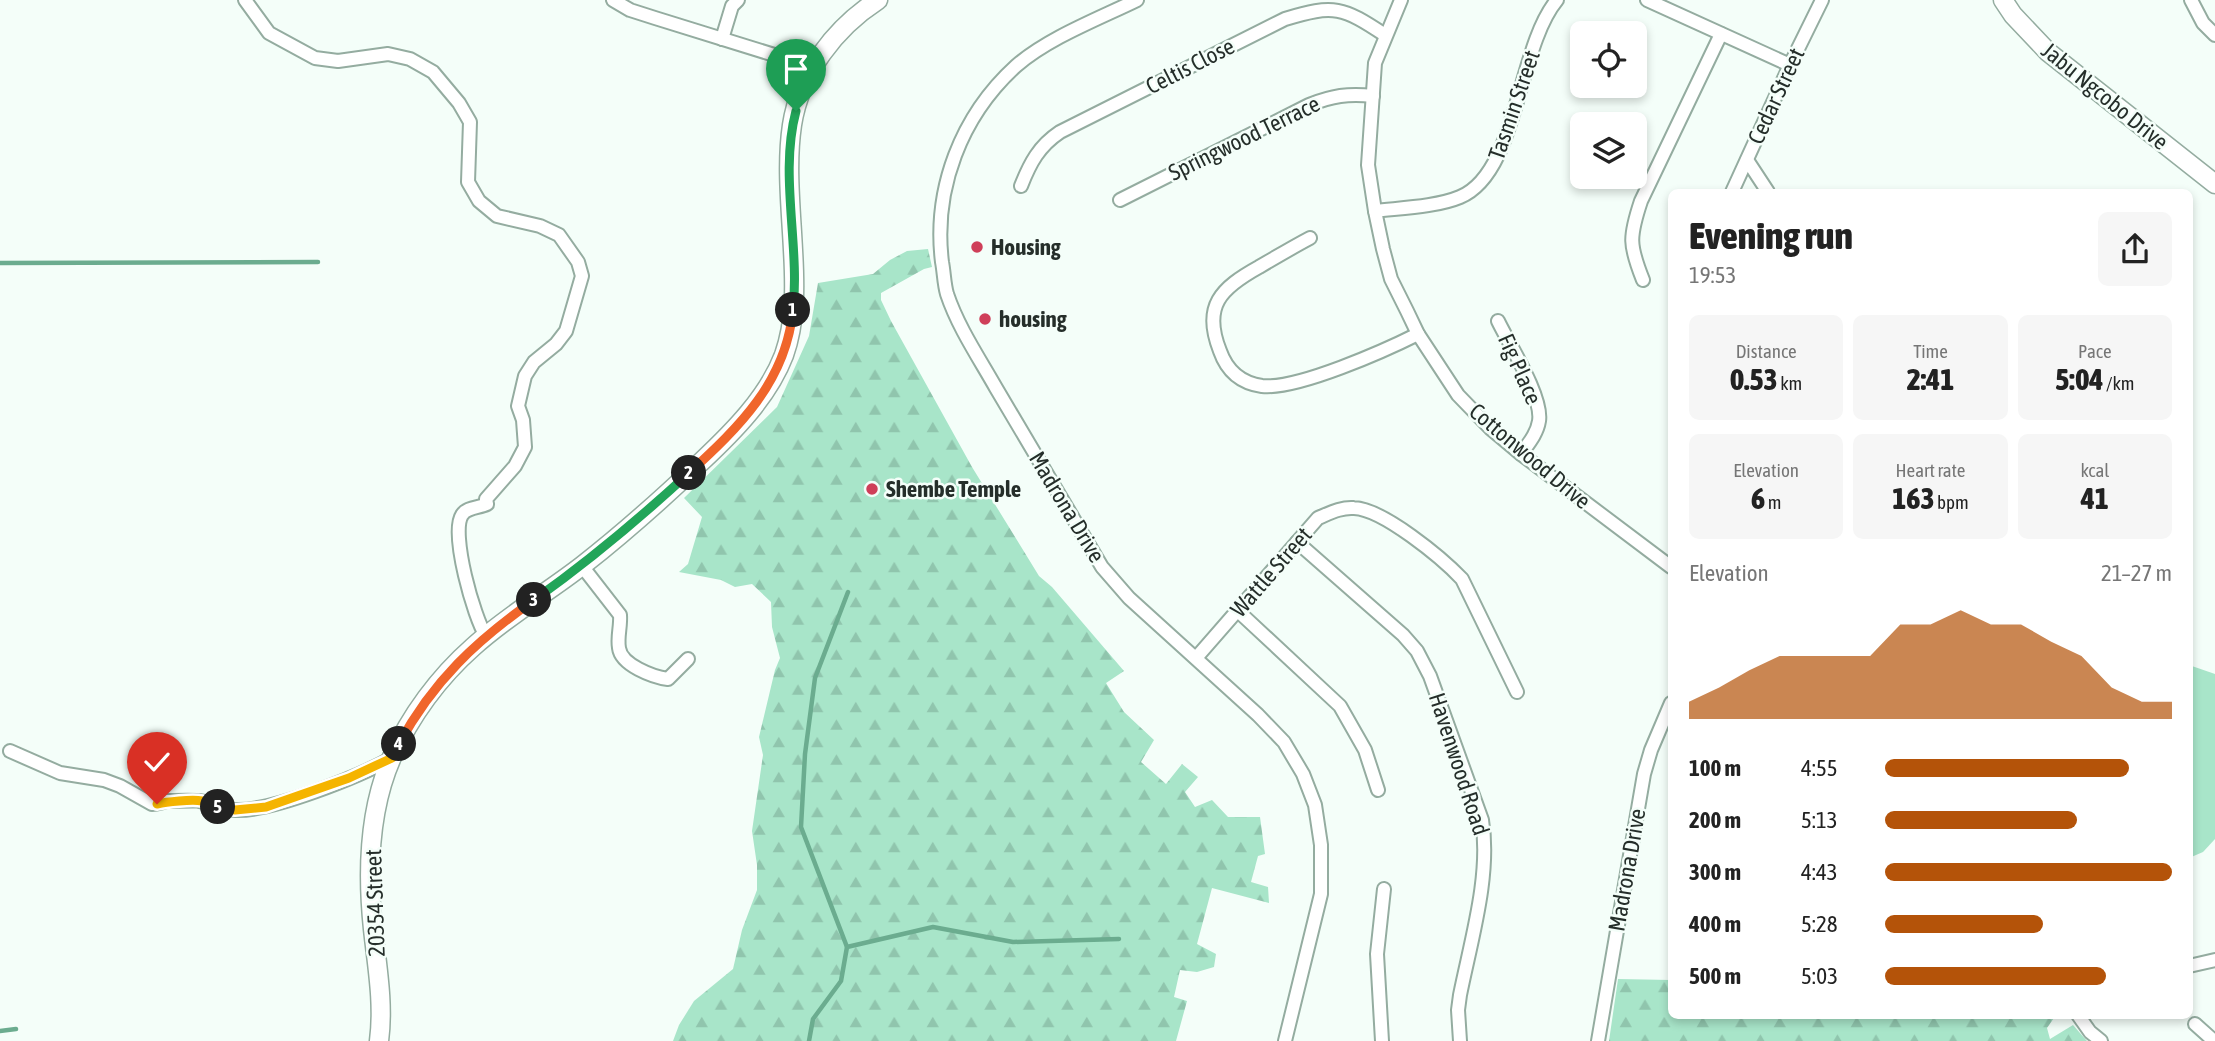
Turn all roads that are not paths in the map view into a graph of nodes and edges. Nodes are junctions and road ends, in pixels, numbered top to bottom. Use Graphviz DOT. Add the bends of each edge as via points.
graph roads {
  1 [pos="245,0"];
  2 [pos="613,0"];
  3 [pos="738,0"];
  4 [pos="878,0"];
  5 [pos="1137,0"];
  6 [pos="1401,0"];
  7 [pos="1557,0"];
  8 [pos="1647,0"];
  9 [pos="1822,0"];
  10 [pos="2003,0"];
  11 [pos="2192,0"];
  12 [pos="1721,34"];
  13 [pos="1385,35"];
  14 [pos="2215,35"];
  15 [pos="722,38"];
  16 [pos="1790,65"];
  17 [pos="813,67"];
  18 [pos="1373,96"];
  19 [pos="1747,160"];
  20 [pos="2215,184"];
  21 [pos="1021,186"];
  22 [pos="1733,189"];
  23 [pos="1766,189"];
  24 [pos="1120,200"];
  25 [pos="1375,211"];
  26 [pos="1310,238"];
  27 [pos="1643,280"];
  28 [pos="1498,321"];
  29 [pos="1419,334"];
  30 [pos="1521,454"];
  31 [pos="1297,542"];
  32 [pos="1668,565"];
  33 [pos="582,566"];
  34 [pos="1238,611"];
  35 [pos="486,636"];
  36 [pos="1196,658"];
  37 [pos="688,659"];
  38 [pos="1517,692"];
  39 [pos="1668,711"];
  40 [pos="10,751"];
  41 [pos="392,758"];
  42 [pos="1378,790"];
  43 [pos="1384,889"];
  44 [pos="2215,960"];
  45 [pos="2193,965"];
  46 [pos="2081,1019"];
  47 [pos="2195,1024"];
  48 [pos="379,1041"];
  49 [pos="1285,1041"];
  50 [pos="1382,1041"];
  51 [pos="1460,1041"];
  52 [pos="1598,1041"];
  53 [pos="2101,1041"];
  54 [pos="2214,1041"];
  1 -- 35 [label="street" via="269,33 315,58 338,61 388,54 433,72 470,122 468,183 479,201 497,216 540,226 559,236 578,262 582,276 566,331 525,376 518,406 525,447 514,467 490,492 487,504 461,516 462,556"];
  2 -- 15 [label="street" via="630,10"];
  3 -- 15 [label="street"];
  4 -- 17 [label="street, 20354 Street" via="836,34"];
  5 -- 36 [label="street, Madrona Drive" via="1044,47 1017,65 988,95 955,151 940,214 940,245 946,293 965,334 1102,567"];
  6 -- 13 [label="street, Cottonwood Drive"];
  7 -- 25 [label="street, Tasmin Street" via="1544,19 1488,177 1458,198"];
  8 -- 12 [label="street"];
  9 -- 16 [label="street, Cedar Street"];
  10 -- 20 [label="street, Jabu Ngcobo Drive" via="2048,52"];
  11 -- 14 [label="street"];
  12 -- 16 [label="street"];
  12 -- 27 [label="street" via="1632,229 1633,255"];
  13 -- 18 [label="street, Cottonwood Drive" via="1375,63"];
  13 -- 21 [label="street, Celtis Close" via="1342,11 1314,10 1285,19 1060,132 1035,155"];
  15 -- 17 [label="street"];
  16 -- 19 [label="street, Cedar Street"];
  17 -- 33 [label="street, 20354 Street" via="792,125 794,304 792,327 775,376 716,448"];
  18 -- 24 [label="street, Springwood Terrace" via="1346,93 1308,105"];
  18 -- 25 [label="street, Cottonwood Drive" via="1368,165"];
  19 -- 22 [label="street, Cedar Street"];
  19 -- 23 [label="street"];
  25 -- 29 [label="street, Cottonwood Drive" via="1391,279"];
  26 -- 29 [label="street" via="1239,278 1219,297 1213,327 1222,358 1233,374 1245,382 1282,385 1363,360"];
  28 -- 30 [label="street, Fig Place" via="1538,403 1537,429"];
  29 -- 30 [label="street, Cottonwood Drive" via="1458,395"];
  30 -- 32 [label="street, Cottonwood Drive"];
  31 -- 34 [label="street, Wattle Street"];
  31 -- 38 [label="street, Wattle Street" via="1318,518 1339,509 1371,511 1385,519 1462,579"];
  31 -- 51 [label="street, Havenwood Road" via="1417,651 1482,820 1486,843 1458,1010"];
  33 -- 35 [label="street, 20354 Street"];
  33 -- 37 [label="street" via="620,615 618,646 623,658 647,673 668,678"];
  34 -- 36 [label="street, Wattle Street"];
  34 -- 42 [label="street" via="1340,706 1366,750"];
  35 -- 41 [label="street, 20354 Street" via="431,692"];
  36 -- 49 [label="street, Madrona Drive" via="1284,742 1304,774 1315,805 1321,894"];
  39 -- 52 [label="street, Madrona Drive" via="1644,774"];
  40 -- 41 [label="street" via="60,773 112,783 152,804 201,800 235,810 266,807"];
  41 -- 48 [label="street, 20354 Street" via="374,822 370,862"];
  43 -- 50 [label="street" via="1377,946"];
  44 -- 45 [label="street"];
  46 -- 53 [label="street"];
  47 -- 54 [label="street"];
}
